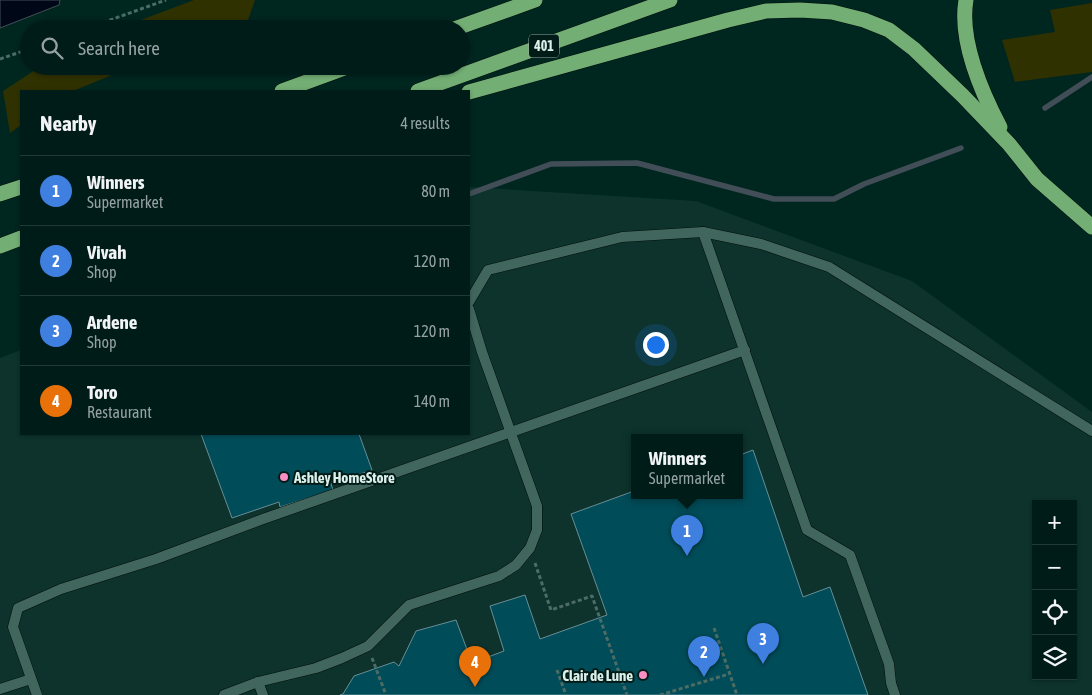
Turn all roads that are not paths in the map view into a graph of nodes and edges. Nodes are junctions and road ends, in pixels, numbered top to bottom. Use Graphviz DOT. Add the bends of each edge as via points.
graph roads {
  1 [pos="510,0"];
  2 [pos="535,0"];
  3 [pos="670,0"];
  4 [pos="966,0"];
  5 [pos="464,20"];
  6 [pos="470,23"];
  7 [pos="470,72"];
  8 [pos="326,75"];
  9 [pos="462,75"];
  10 [pos="285,90"];
  11 [pos="421,90"];
  12 [pos="470,92"];
  13 [pos="1009,144"];
  14 [pos="20,187"];
  15 [pos="0,194"];
  16 [pos="1092,227"];
  17 [pos="703,232"];
  18 [pos="20,238"];
  19 [pos="0,246"];
  20 [pos="470,300"];
  21 [pos="470,313"];
  22 [pos="745,350"];
  23 [pos="510,432"];
  24 [pos="1092,432"];
  25 [pos="31,679"];
  26 [pos="258,682"];
  27 [pos="0,689"];
  28 [pos="37,695"];
  29 [pos="224,695"];
  30 [pos="264,695"];
  31 [pos="895,695"];
  1 -- 5 [label="highway"];
  2 -- 6 [label="highway"];
  3 -- 7 [label="highway, 401"];
  4 -- 13 [label="highway" via="967,36 973,62"];
  8 -- 10 [label="highway"];
  9 -- 11 [label="highway, 401"];
  12 -- 13 [label="highway" via="728,20 766,12 832,12 889,30 914,49"];
  13 -- 16 [label="highway" via="1037,179"];
  14 -- 15 [label="highway"];
  17 -- 20 [label="lane" via="622,237 488,270"];
  17 -- 22 [label="lane"];
  17 -- 24 [label="lane" via="761,244 829,267"];
  18 -- 19 [label="highway"];
  21 -- 23 [label="lane"];
  22 -- 23 [label="lane"];
  22 -- 31 [label="lane" via="807,530 850,555 889,664"];
  23 -- 25 [label="lane" via="156,559 61,589 18,608 13,627"];
  23 -- 26 [label="lane" via="537,506 537,530 530,548 516,565 499,576 410,605 368,646 342,658"];
  25 -- 27 [label="lane"];
  25 -- 28 [label="lane"];
  26 -- 29 [label="lane"];
  26 -- 30 [label="lane"];
}
